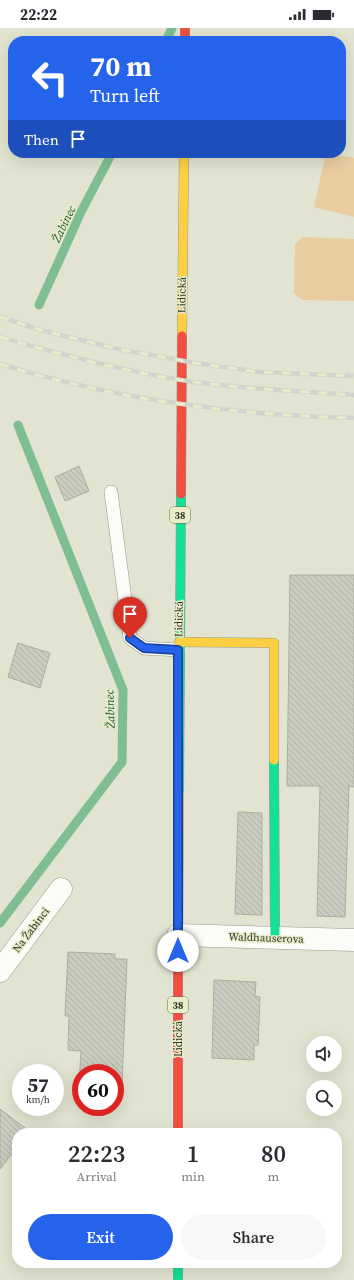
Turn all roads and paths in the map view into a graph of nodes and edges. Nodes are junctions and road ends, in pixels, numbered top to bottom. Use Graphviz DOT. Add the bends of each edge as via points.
graph roads {
  1 [pos="184,158"];
  2 [pos="111,492"];
  3 [pos="178,646"];
  4 [pos="61,889"];
  5 [pos="178,935"];
  6 [pos="275,938"];
  7 [pos="354,940"];
  8 [pos="0,971"];
  9 [pos="178,1128"];
  10 [pos="178,1268"];
  11 [pos="178,1280"];
  1 -- 3 [label="main road, Lidická / 38"];
  2 -- 3 [label="lane" via="130,638 144,648"];
  3 -- 5 [label="main road, Lidická / 38"];
  3 -- 6 [label="main road" via="274,643"];
  4 -- 8 [label="street, Na Žabinci"];
  5 -- 6 [label="street, Waldhauserova"];
  5 -- 9 [label="main road, Lidická / 38"];
  6 -- 7 [label="street, Waldhauserova"];
  10 -- 11 [label="main road"];
}
